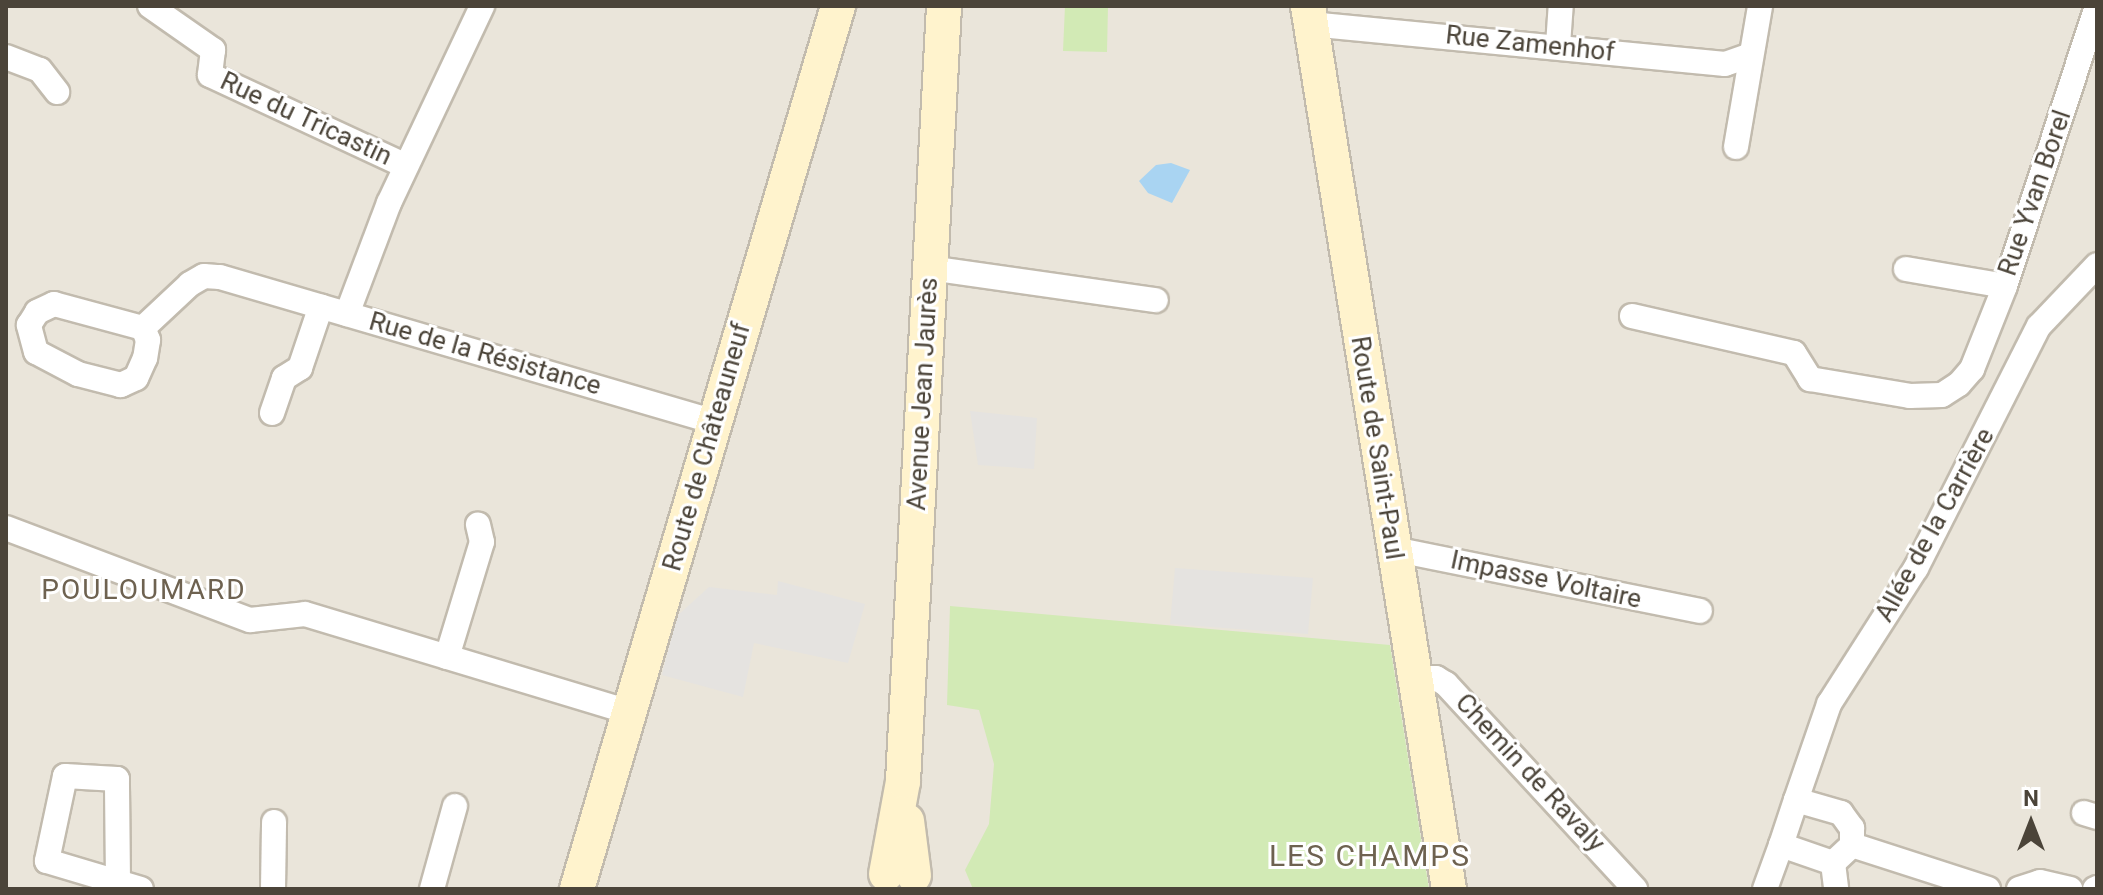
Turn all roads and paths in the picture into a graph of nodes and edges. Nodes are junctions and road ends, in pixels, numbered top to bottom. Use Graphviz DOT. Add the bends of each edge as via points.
graph roads {
  1 [pos="150,6"];
  2 [pos="482,6"];
  3 [pos="838,6"];
  4 [pos="944,6"];
  5 [pos="1561,6"];
  6 [pos="1760,6"];
  7 [pos="2097,6"];
  8 [pos="1309,15"];
  9 [pos="1558,45"];
  10 [pos="1748,56"];
  11 [pos="6,57"];
  12 [pos="57,92"];
  13 [pos="1736,147"];
  14 [pos="406,166"];
  15 [pos="2097,265"];
  16 [pos="930,268"];
  17 [pos="1906,269"];
  18 [pos="2005,286"];
  19 [pos="1156,300"];
  20 [pos="321,306"];
  21 [pos="347,314"];
  22 [pos="1632,316"];
  23 [pos="143,328"];
  24 [pos="272,413"];
  25 [pos="715,422"];
  26 [pos="478,524"];
  27 [pos="6,528"];
  28 [pos="1393,549"];
  29 [pos="1700,611"];
  30 [pos="447,657"];
  31 [pos="1414,678"];
  32 [pos="629,712"];
  33 [pos="1796,800"];
  34 [pos="455,806"];
  35 [pos="274,822"];
  36 [pos="1781,845"];
  37 [pos="1852,845"];
  38 [pos="1833,863"];
  39 [pos="899,882"];
  40 [pos="130,885"];
  41 [pos="585,887"];
  42 [pos="273,889"];
  43 [pos="432,889"];
  44 [pos="1449,889"];
  45 [pos="1635,889"];
  46 [pos="1765,889"];
  47 [pos="1836,889"];
  48 [pos="1988,889"];
  49 [pos="2019,889"];
  50 [pos="2070,889"];
  1 -- 14 [label="street, Rue du Tricastin" via="213,50 210,75"];
  2 -- 14 [label="street, Rue de la Résistance"];
  3 -- 25 [label="main road, Route de Châteauneuf"];
  4 -- 16 [label="main road, Avenue Jean Jaurès"];
  5 -- 9 [label="street"];
  6 -- 10 [label="street" via="1757,42"];
  7 -- 18 [label="street, Rue Yvan Borel"];
  8 -- 9 [label="street, Rue Zamenhof"];
  8 -- 28 [label="main road, Route de Saint-Paul"];
  9 -- 10 [label="street, Rue Zamenhof" via="1725,64"];
  10 -- 13 [label="street"];
  11 -- 12 [label="street" via="40,70"];
  14 -- 21 [label="street, Rue de la Résistance"];
  15 -- 33 [label="street, Allée de la Carrière" via="2039,326 1916,568 1829,704"];
  16 -- 19 [label="street"];
  16 -- 39 [label="main road, Avenue Jean Jaurès"];
  17 -- 18 [label="street, Rue Yvan Borel"];
  18 -- 22 [label="street" via="1972,369 1942,395 1888,394 1810,379 1794,353"];
  20 -- 21 [label="street"];
  20 -- 23 [label="street" via="204,276"];
  20 -- 24 [label="street" via="300,368 284,378"];
  21 -- 25 [label="street, Rue de la Résistance"];
  23 -- 23 [label="street" via="54,304 37,312 29,325 36,352 78,374 121,385 136,378 145,358 148,340"];
  25 -- 32 [label="main road, Route de Châteauneuf"];
  26 -- 30 [label="street" via="482,542"];
  27 -- 30 [label="street" via="250,620 305,614"];
  28 -- 29 [label="street, Impasse Voltaire"];
  28 -- 31 [label="main road, Route de Saint-Paul"];
  30 -- 32 [label="street"];
  31 -- 44 [label="main road, Route de Saint-Paul"];
  31 -- 45 [label="street, Chemin de Ravaly" via="1436,678 1446,684"];
  32 -- 41 [label="main road, Route de Châteauneuf"];
  33 -- 36 [label="street, Allée de la Carrière"];
  33 -- 37 [label="street" via="1841,813 1852,828"];
  34 -- 43 [label="street"];
  35 -- 42 [label="street"];
  36 -- 38 [label="street"];
  36 -- 46 [label="street, Allée de la Carrière"];
  37 -- 38 [label="street"];
  37 -- 48 [label="street"];
  38 -- 47 [label="street"];
  40 -- 40 [label="street" via="47,861 65,776 117,779"];
  49 -- 50 [label="street" via="2040,882"];
}
